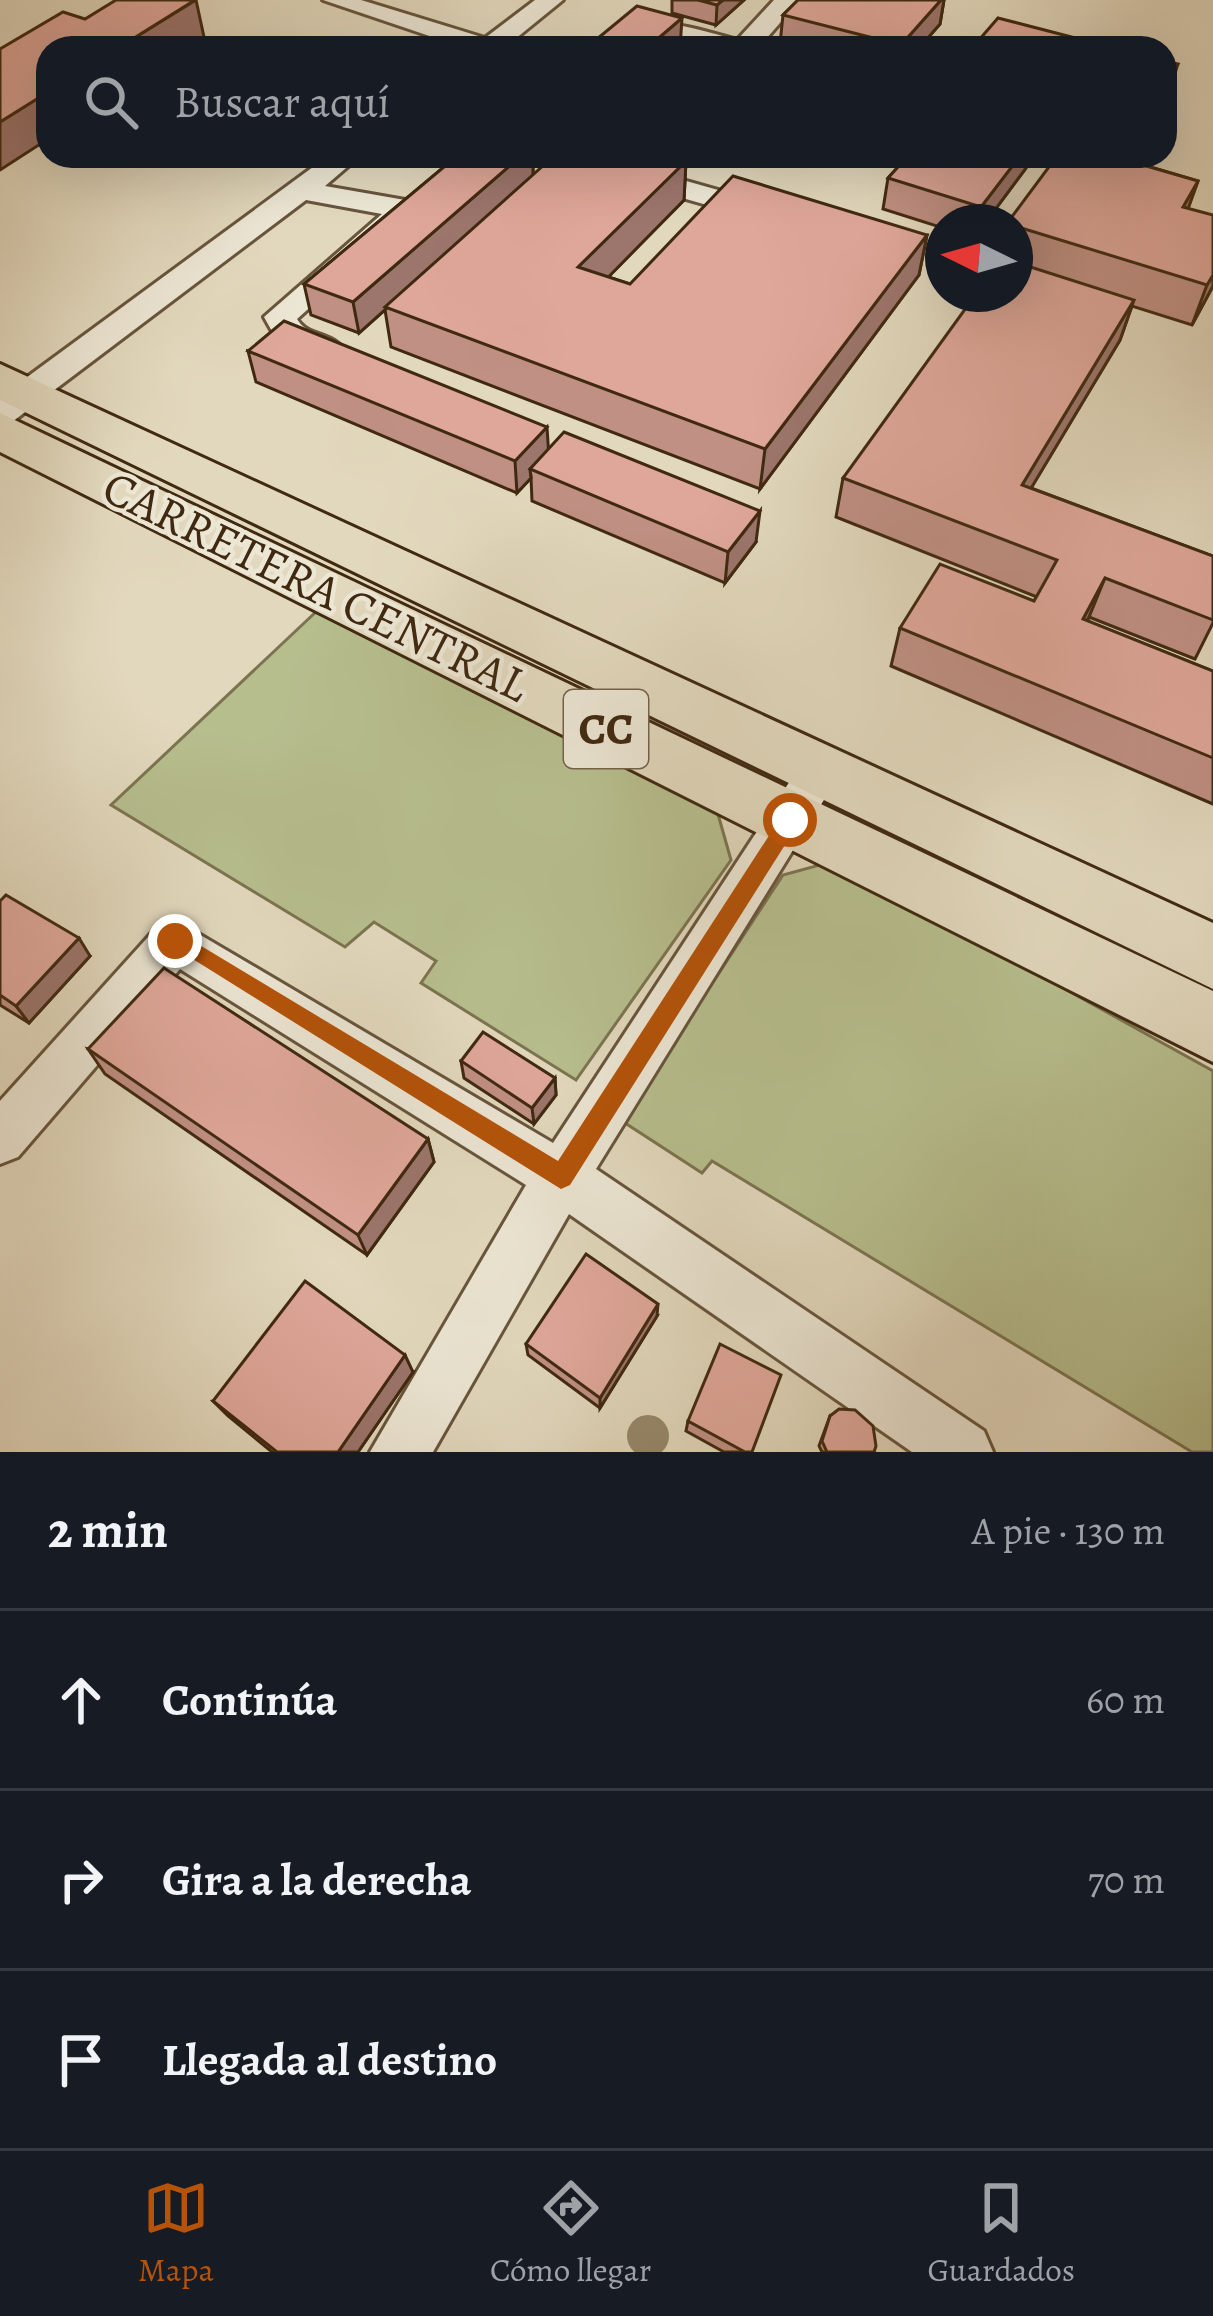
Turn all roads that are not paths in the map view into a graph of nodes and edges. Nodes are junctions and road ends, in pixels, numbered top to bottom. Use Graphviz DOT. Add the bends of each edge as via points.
graph roads {
  1 [pos="335,0"];
  2 [pos="551,0"];
  3 [pos="788,0"];
  4 [pos="450,36"];
  5 [pos="504,36"];
  6 [pos="618,36"];
  7 [pos="690,36"];
  8 [pos="753,36"];
  9 [pos="330,168"];
  10 [pos="608,168"];
  11 [pos="301,190"];
  12 [pos="780,217"];
  13 [pos="356,361"];
  14 [pos="7,404"];
  15 [pos="805,795"];
  16 [pos="1213,957"];
  17 [pos="1213,1028"];
  18 [pos="0,1139"];
  19 [pos="561,1177"];
  20 [pos="400,1452"];
  21 [pos="963,1452"];
  1 -- 4 [label="street"];
  2 -- 5 [label="street"];
  3 -- 8 [label="street"];
  6 -- 7 [label="street" via="647,26"];
  9 -- 11 [label="street"];
  10 -- 12 [label="street"];
  11 -- 13 [label="street" via="414,201 280,317 290,335"];
  11 -- 14 [label="street"];
  14 -- 15 [label="highway, CARRETERA CENTRAL / CC"];
  15 -- 16 [label="highway, CARRETERA CENTRAL / CC"];
  15 -- 17 [label="highway, CARRETERA CENTRAL / CC"];
  15 -- 19 [label="street"];
  18 -- 19 [label="street" via="175,941"];
  19 -- 20 [label="street"];
  19 -- 21 [label="street"];
}
